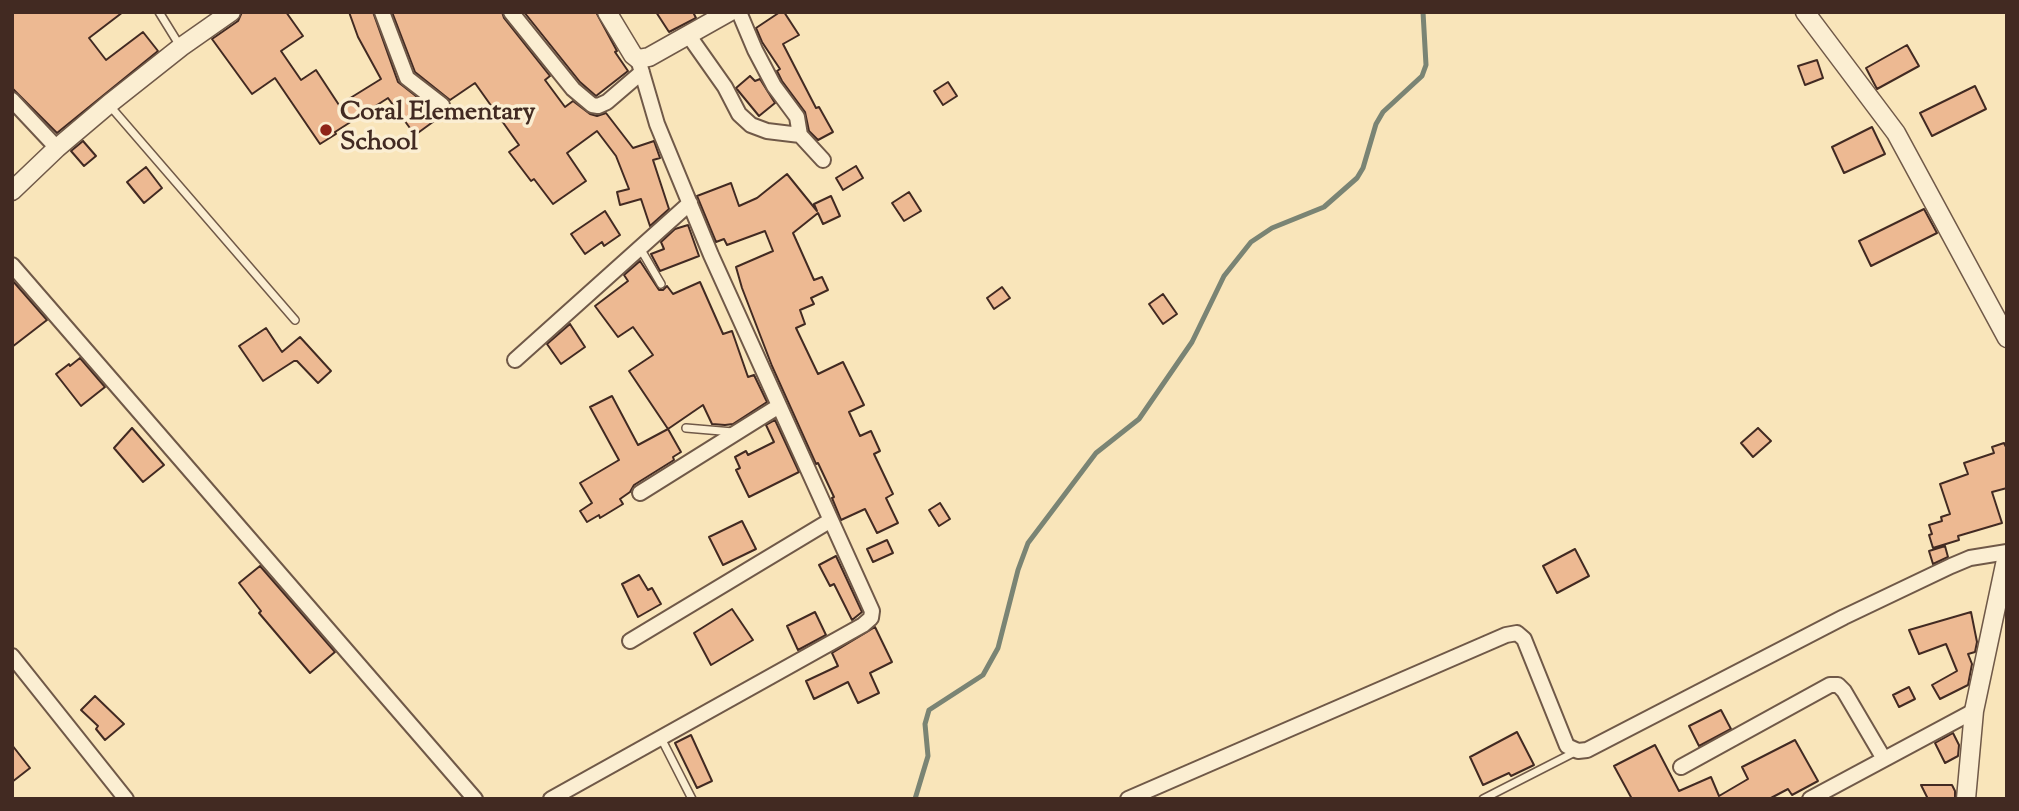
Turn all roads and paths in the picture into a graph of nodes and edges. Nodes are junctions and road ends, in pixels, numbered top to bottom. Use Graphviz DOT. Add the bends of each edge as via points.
graph roads {
  1 [pos="159,12"];
  2 [pos="231,12"];
  3 [pos="382,12"];
  4 [pos="512,12"];
  5 [pos="607,12"];
  6 [pos="729,12"];
  7 [pos="739,12"];
  8 [pos="1805,12"];
  9 [pos="689,36"];
  10 [pos="181,47"];
  11 [pos="640,65"];
  12 [pos="12,100"];
  13 [pos="109,104"];
  14 [pos="442,105"];
  15 [pos="800,135"];
  16 [pos="57,148"];
  17 [pos="823,160"];
  18 [pos="12,191"];
  19 [pos="690,203"];
  20 [pos="640,248"];
  21 [pos="12,265"];
  22 [pos="660,284"];
  23 [pos="295,320"];
  24 [pos="2007,338"];
  25 [pos="515,360"];
  26 [pos="779,406"];
  27 [pos="686,428"];
  28 [pos="737,432"];
  29 [pos="640,494"];
  30 [pos="831,520"];
  31 [pos="2007,554"];
  32 [pos="2002,601"];
  33 [pos="630,641"];
  34 [pos="12,656"];
  35 [pos="1974,710"];
  36 [pos="661,738"];
  37 [pos="1578,751"];
  38 [pos="1884,759"];
  39 [pos="1681,767"];
  40 [pos="1964,798"];
  41 [pos="126,799"];
  42 [pos="475,799"];
  43 [pos="551,799"];
  44 [pos="692,799"];
  45 [pos="1128,799"];
  46 [pos="1483,799"];
  47 [pos="1810,799"];
  1 -- 10 [label="lane"];
  2 -- 10 [label="street"];
  3 -- 14 [label="street" via="407,79"];
  4 -- 11 [label="street" via="573,89 592,105 607,102"];
  5 -- 11 [label="street"];
  6 -- 9 [label="street"];
  7 -- 15 [label="street" via="774,86 797,117"];
  8 -- 24 [label="street" via="1896,133"];
  9 -- 11 [label="street"];
  9 -- 15 [label="street" via="739,114 751,125"];
  10 -- 13 [label="street"];
  11 -- 19 [label="street" via="657,124"];
  12 -- 16 [label="street"];
  13 -- 16 [label="street"];
  13 -- 23 [label="lane"];
  15 -- 17 [label="street"];
  16 -- 18 [label="street"];
  19 -- 20 [label="street"];
  19 -- 26 [label="street"];
  20 -- 22 [label="lane"];
  20 -- 25 [label="street"];
  21 -- 42 [label="street"];
  26 -- 28 [label="street"];
  26 -- 30 [label="street"];
  27 -- 28 [label="lane"];
  28 -- 29 [label="street"];
  30 -- 33 [label="street"];
  30 -- 36 [label="street" via="869,603 871,618"];
  31 -- 32 [label="street"];
  31 -- 37 [label="street" via="1970,558 1951,566"];
  32 -- 35 [label="street"];
  34 -- 41 [label="street"];
  35 -- 38 [label="street"];
  35 -- 40 [label="street"];
  36 -- 43 [label="street"];
  36 -- 44 [label="lane"];
  37 -- 45 [label="street" via="1567,746 1524,639 1517,633"];
  37 -- 46 [label="lane"];
  38 -- 39 [label="street" via="1844,691 1830,685"];
  38 -- 47 [label="street"];
}
